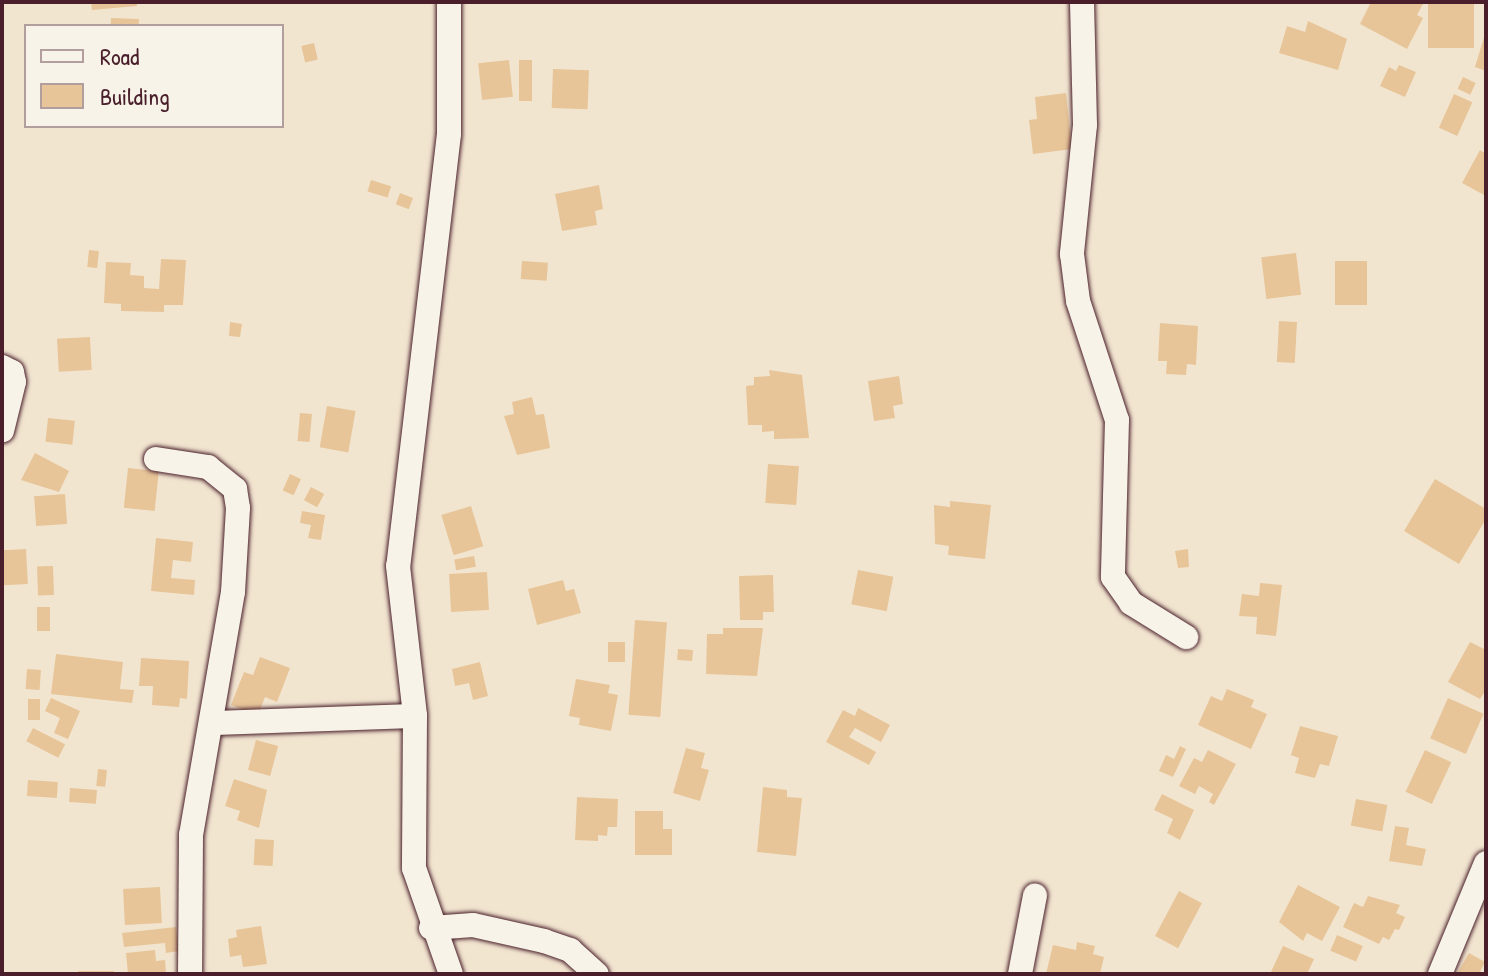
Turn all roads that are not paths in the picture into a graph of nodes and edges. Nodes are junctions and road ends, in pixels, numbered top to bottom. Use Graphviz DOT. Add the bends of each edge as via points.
graph roads {
  1 [pos="449,2"];
  2 [pos="1082,2"];
  3 [pos="2,367"];
  4 [pos="2,431"];
  5 [pos="156,459"];
  6 [pos="1186,637"];
  7 [pos="415,716"];
  8 [pos="213,723"];
  9 [pos="1486,863"];
  10 [pos="1035,895"];
  11 [pos="431,928"];
  12 [pos="190,974"];
  13 [pos="451,974"];
  14 [pos="597,974"];
  15 [pos="1020,974"];
  16 [pos="1440,974"];
  1 -- 7 [label="street" via="449,134 398,566"];
  2 -- 6 [label="street" via="1085,125 1072,254 1078,301 1117,420 1113,577 1131,603"];
  3 -- 4 [label="street" via="12,372 14,382"];
  5 -- 8 [label="street" via="208,467 235,489 233,592"];
  7 -- 8 [label="street"];
  7 -- 11 [label="street" via="414,868"];
  8 -- 12 [label="street" via="187,882"];
  9 -- 16 [label="street"];
  10 -- 15 [label="street"];
  11 -- 13 [label="street"];
  11 -- 14 [label="street" via="473,925 544,941 570,950"];
}
